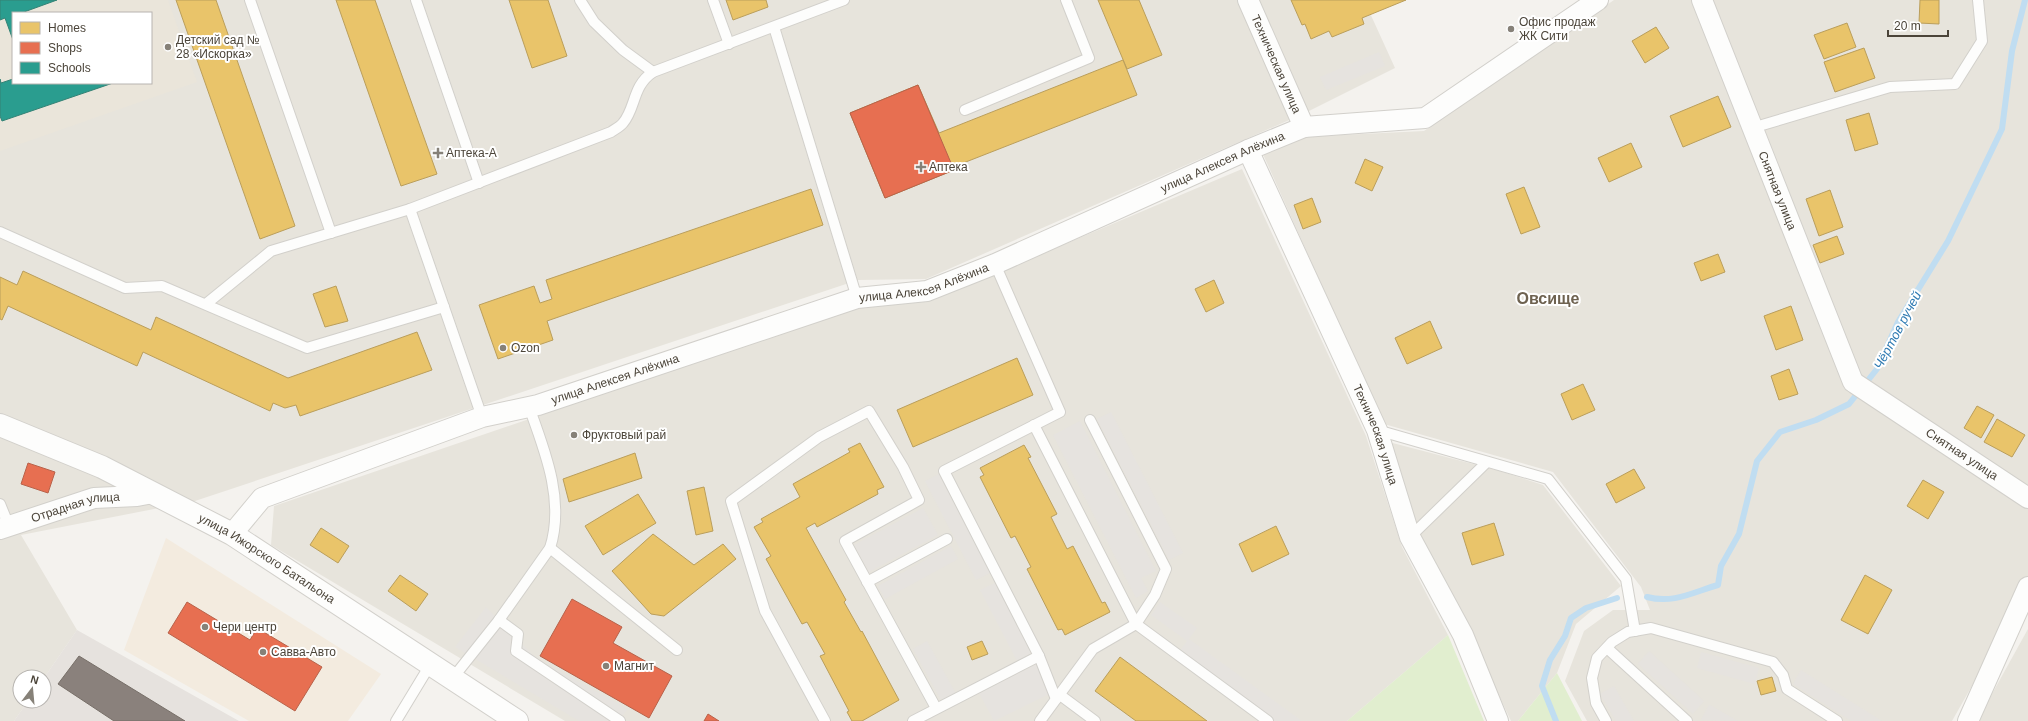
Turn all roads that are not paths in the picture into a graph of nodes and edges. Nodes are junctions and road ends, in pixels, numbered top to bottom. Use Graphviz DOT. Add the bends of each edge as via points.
graph roads {
  1 [pos="250,0"];
  2 [pos="416,0"];
  3 [pos="580,0"];
  4 [pos="713,0"];
  5 [pos="844,0"];
  6 [pos="1066,0"];
  7 [pos="1248,0"];
  8 [pos="1598,0"];
  9 [pos="1702,0"];
  10 [pos="1978,0"];
  11 [pos="774,27"];
  12 [pos="729,44"];
  13 [pos="653,72"];
  14 [pos="965,110"];
  15 [pos="1304,127"];
  16 [pos="1752,128"];
  17 [pos="1248,150"];
  18 [pos="479,183"];
  19 [pos="410,209"];
  20 [pos="0,232"];
  21 [pos="331,233"];
  22 [pos="995,264"];
  23 [pos="857,298"];
  24 [pos="206,304"];
  25 [pos="444,307"];
  26 [pos="530,407"];
  27 [pos="482,417"];
  28 [pos="1090,420"];
  29 [pos="0,424"];
  30 [pos="1034,425"];
  31 [pos="1377,430"];
  32 [pos="1487,462"];
  33 [pos="153,493"];
  34 [pos="2028,498"];
  35 [pos="0,504"];
  36 [pos="5,528"];
  37 [pos="232,534"];
  38 [pos="1410,537"];
  39 [pos="947,539"];
  40 [pos="550,548"];
  41 [pos="867,582"];
  42 [pos="2028,587"];
  43 [pos="499,620"];
  44 [pos="1136,624"];
  45 [pos="1635,631"];
  46 [pos="1607,648"];
  47 [pos="677,650"];
  48 [pos="1039,656"];
  49 [pos="430,665"];
  50 [pos="452,679"];
  51 [pos="1058,697"];
  52 [pos="936,708"];
  53 [pos="1834,720"];
  54 [pos="396,721"];
  55 [pos="517,721"];
  56 [pos="620,721"];
  57 [pos="825,721"];
  58 [pos="913,721"];
  59 [pos="1040,721"];
  60 [pos="1095,721"];
  61 [pos="1268,721"];
  62 [pos="1498,721"];
  63 [pos="1606,721"];
  64 [pos="1687,721"];
  65 [pos="1968,721"];
  1 -- 21 [label="lane"];
  2 -- 18 [label="lane"];
  3 -- 13 [label="lane" via="594,22 623,50"];
  4 -- 12 [label="lane"];
  5 -- 11 [label="lane"];
  6 -- 14 [label="lane" via="1089,58"];
  7 -- 15 [label="street, Техническая улица"];
  8 -- 15 [label="street, улица Алексея Алёхина" via="1425,118"];
  9 -- 16 [label="street, Снятная улица"];
  10 -- 16 [label="lane" via="1982,41 1955,84 1890,86"];
  11 -- 12 [label="lane"];
  11 -- 23 [label="lane"];
  12 -- 13 [label="lane"];
  13 -- 18 [label="lane" via="645,77 624,122 611,132"];
  15 -- 17 [label="street, улица Алексея Алёхина"];
  16 -- 34 [label="street, Снятная улица" via="1855,383"];
  17 -- 22 [label="street, улица Алексея Алёхина"];
  17 -- 31 [label="street, Техническая улица"];
  18 -- 19 [label="lane"];
  19 -- 21 [label="lane"];
  19 -- 25 [label="lane"];
  20 -- 24 [label="lane" via="125,288 162,286"];
  21 -- 24 [label="lane" via="271,251"];
  22 -- 23 [label="street, улица Алексея Алёхина" via="927,291"];
  22 -- 30 [label="lane" via="1060,412"];
  23 -- 26 [label="street, улица Алексея Алёхина"];
  24 -- 25 [label="lane" via="307,348"];
  25 -- 27 [label="lane"];
  26 -- 27 [label="street, улица Алексея Алёхина"];
  26 -- 40 [label="lane" via="548,459 555,504 554,536"];
  27 -- 37 [label="street, улица Алексея Алёхина" via="262,498"];
  28 -- 44 [label="lane" via="1166,569 1155,595"];
  29 -- 33 [label="street, улица Ижорского Батальона"];
  30 -- 44 [label="lane"];
  30 -- 48 [label="lane" via="944,471"];
  31 -- 32 [label="lane"];
  31 -- 38 [label="street, Техническая улица"];
  32 -- 38 [label="lane"];
  32 -- 45 [label="lane" via="1548,479 1626,579"];
  33 -- 36 [label="street, Отрадная улица" via="94,498"];
  33 -- 37 [label="street, улица Ижорского Батальона"];
  35 -- 36 [label="lane"];
  37 -- 49 [label="street, улица Ижорского Батальона"];
  38 -- 62 [label="street, Техническая улица" via="1463,636"];
  39 -- 41 [label="lane"];
  40 -- 43 [label="lane"];
  40 -- 47 [label="lane"];
  41 -- 52 [label="lane"];
  41 -- 57 [label="lane" via="845,541 919,500 903,467 869,411 819,437 731,501 765,611"];
  42 -- 65 [label="street"];
  43 -- 50 [label="lane"];
  43 -- 56 [label="lane" via="518,634 516,651"];
  44 -- 51 [label="lane" via="1093,649"];
  44 -- 61 [label="lane"];
  45 -- 46 [label="lane" via="1628,632"];
  45 -- 53 [label="lane" via="1651,628 1773,662 1783,675 1786,689"];
  46 -- 63 [label="lane" via="1597,658 1592,678 1596,703"];
  46 -- 64 [label="lane"];
  48 -- 51 [label="lane"];
  48 -- 52 [label="lane"];
  49 -- 50 [label="street, улица Ижорского Батальона"];
  49 -- 54 [label="lane"];
  50 -- 55 [label="street, улица Ижорского Батальона"];
  51 -- 59 [label="lane"];
  51 -- 60 [label="lane"];
  52 -- 58 [label="lane"];
}
